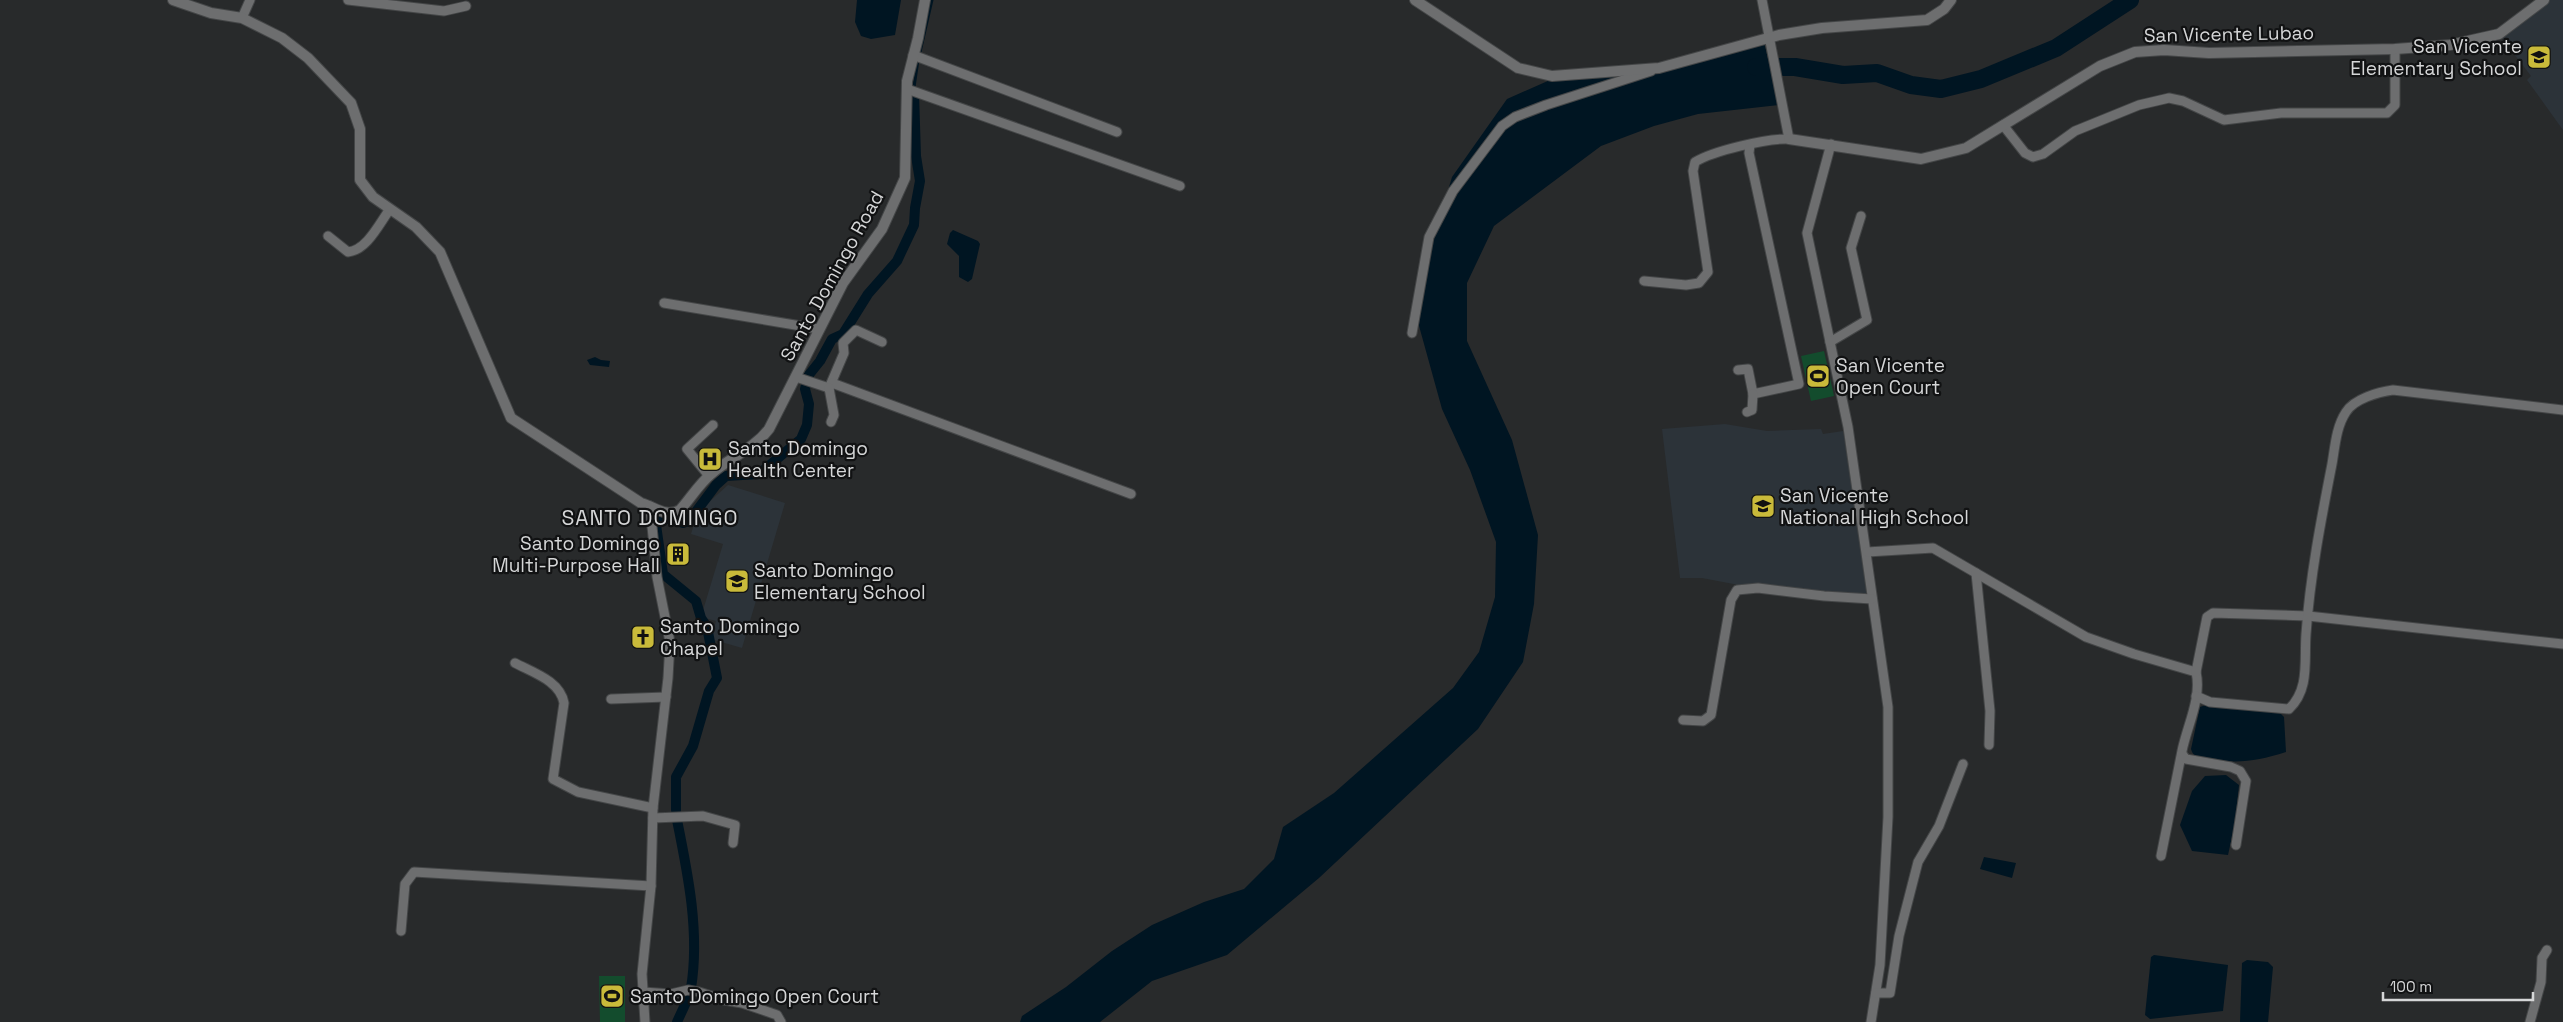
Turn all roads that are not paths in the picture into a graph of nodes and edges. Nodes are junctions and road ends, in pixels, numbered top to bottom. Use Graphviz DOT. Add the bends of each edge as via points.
graph roads {
  1 [pos="172,0"];
  2 [pos="250,0"];
  3 [pos="348,0"];
  4 [pos="925,0"];
  5 [pos="1415,0"];
  6 [pos="1762,0"];
  7 [pos="1951,0"];
  8 [pos="2544,0"];
  9 [pos="466,6"];
  10 [pos="242,18"];
  11 [pos="1769,37"];
  12 [pos="2398,49"];
  13 [pos="913,55"];
  14 [pos="1659,68"];
  15 [pos="907,89"];
  16 [pos="2003,125"];
  17 [pos="1117,132"];
  18 [pos="1789,138"];
  19 [pos="1831,144"];
  20 [pos="1750,145"];
  21 [pos="1180,186"];
  22 [pos="390,209"];
  23 [pos="1861,216"];
  24 [pos="328,236"];
  25 [pos="1644,281"];
  26 [pos="664,303"];
  27 [pos="819,329"];
  28 [pos="1412,334"];
  29 [pos="882,342"];
  30 [pos="1830,342"];
  31 [pos="1738,370"];
  32 [pos="803,379"];
  33 [pos="830,386"];
  34 [pos="1753,394"];
  35 [pos="2563,410"];
  36 [pos="1747,412"];
  37 [pos="831,422"];
  38 [pos="713,425"];
  39 [pos="709,476"];
  40 [pos="1131,494"];
  41 [pos="650,506"];
  42 [pos="1867,552"];
  43 [pos="1976,573"];
  44 [pos="1872,599"];
  45 [pos="2308,616"];
  46 [pos="2563,644"];
  47 [pos="515,663"];
  48 [pos="2196,672"];
  49 [pos="2196,696"];
  50 [pos="666,697"];
  51 [pos="611,699"];
  52 [pos="1683,720"];
  53 [pos="1989,745"];
  54 [pos="2182,754"];
  55 [pos="1963,764"];
  56 [pos="653,813"];
  57 [pos="733,843"];
  58 [pos="2236,845"];
  59 [pos="2161,856"];
  60 [pos="651,886"];
  61 [pos="401,931"];
  62 [pos="2547,950"];
  63 [pos="644,992"];
  64 [pos="1876,993"];
  65 [pos="645,1022"];
  66 [pos="781,1022"];
  67 [pos="1871,1022"];
  68 [pos="2530,1022"];
  1 -- 10 [label="street, Santo Domingo Road" via="212,13"];
  2 -- 10 [label="street"];
  3 -- 9 [label="street" via="444,11"];
  4 -- 13 [label="street, Santo Domingo Road"];
  5 -- 14 [label="street" via="1518,68 1537,74"];
  6 -- 11 [label="street"];
  7 -- 11 [label="street" via="1927,20 1822,28"];
  8 -- 12 [label="street, San Vicente Lubao" via="2499,34 2435,47"];
  10 -- 22 [label="street, Santo Domingo Road" via="282,38 308,58 351,103 360,129 360,180 373,197"];
  11 -- 14 [label="street"];
  11 -- 18 [label="street"];
  12 -- 16 [label="street, San Vicente Lubao" via="2135,52 2100,66"];
  12 -- 16 [label="street" via="2395,104 2387,113 2281,113 2224,120 2169,98 2139,105 2075,131 2043,154 2033,157 2025,154"];
  13 -- 15 [label="street, Santo Domingo Road"];
  13 -- 17 [label="street"];
  14 -- 28 [label="street" via="1546,105 1502,126 1453,190 1429,237"];
  15 -- 21 [label="street"];
  15 -- 27 [label="street, Santo Domingo Road" via="905,178 882,228 843,283"];
  16 -- 19 [label="street, San Vicente Lubao" via="1966,148 1921,159"];
  18 -- 19 [label="street, San Vicente Lubao"];
  18 -- 20 [label="street, San Vicente Lubao"];
  19 -- 30 [label="street" via="1807,233"];
  20 -- 25 [label="street, San Vicente Lubao" via="1706,155 1695,162 1693,171 1708,272 1704,280 1686,285"];
  20 -- 34 [label="street" via="1749,153 1799,384"];
  22 -- 24 [label="street" via="356,251 348,252"];
  22 -- 41 [label="street, Santo Domingo Road" via="416,227 440,252 511,418"];
  23 -- 30 [label="street" via="1851,248 1867,320"];
  26 -- 27 [label="street"];
  27 -- 32 [label="street, Santo Domingo Road"];
  29 -- 33 [label="street" via="856,330 843,343 844,353"];
  30 -- 42 [label="street" via="1848,427"];
  31 -- 34 [label="street" via="1748,369"];
  32 -- 33 [label="street"];
  32 -- 39 [label="street, Santo Domingo Road" via="760,441 733,456"];
  33 -- 37 [label="street" via="834,415"];
  33 -- 40 [label="street"];
  34 -- 36 [label="street" via="1752,410"];
  35 -- 45 [label="street" via="2393,390 2355,404 2346,412 2340,425"];
  38 -- 39 [label="street" via="687,449"];
  39 -- 41 [label="street, Santo Domingo Road" via="674,514"];
  41 -- 50 [label="street" via="657,577 670,642"];
  42 -- 43 [label="street" via="1932,548"];
  42 -- 44 [label="street"];
  43 -- 48 [label="street" via="2086,637"];
  43 -- 53 [label="street" via="1990,711"];
  44 -- 52 [label="street" via="1758,588 1737,590 1731,600 1711,715 1703,720"];
  44 -- 64 [label="street" via="1888,707 1888,817"];
  45 -- 46 [label="street"];
  45 -- 48 [label="street" via="2213,612 2207,617"];
  45 -- 49 [label="street" via="2304,685 2298,700 2289,709 2210,702"];
  47 -- 56 [label="street" via="557,686 562,694 564,703 553,779 578,792"];
  48 -- 49 [label="street"];
  49 -- 54 [label="street"];
  50 -- 51 [label="street"];
  50 -- 56 [label="street"];
  54 -- 58 [label="street" via="2186,759 2231,766 2240,771 2246,781"];
  54 -- 59 [label="street"];
  55 -- 64 [label="street" via="1939,826 1918,862 1890,993"];
  56 -- 57 [label="street" via="703,816 735,825"];
  56 -- 60 [label="street"];
  60 -- 61 [label="street" via="414,872 405,884"];
  60 -- 63 [label="street" via="642,974"];
  62 -- 68 [label="street" via="2542,958 2541,982"];
  63 -- 65 [label="street"];
  63 -- 66 [label="street" via="699,992 777,1015"];
  64 -- 67 [label="street"];
}
